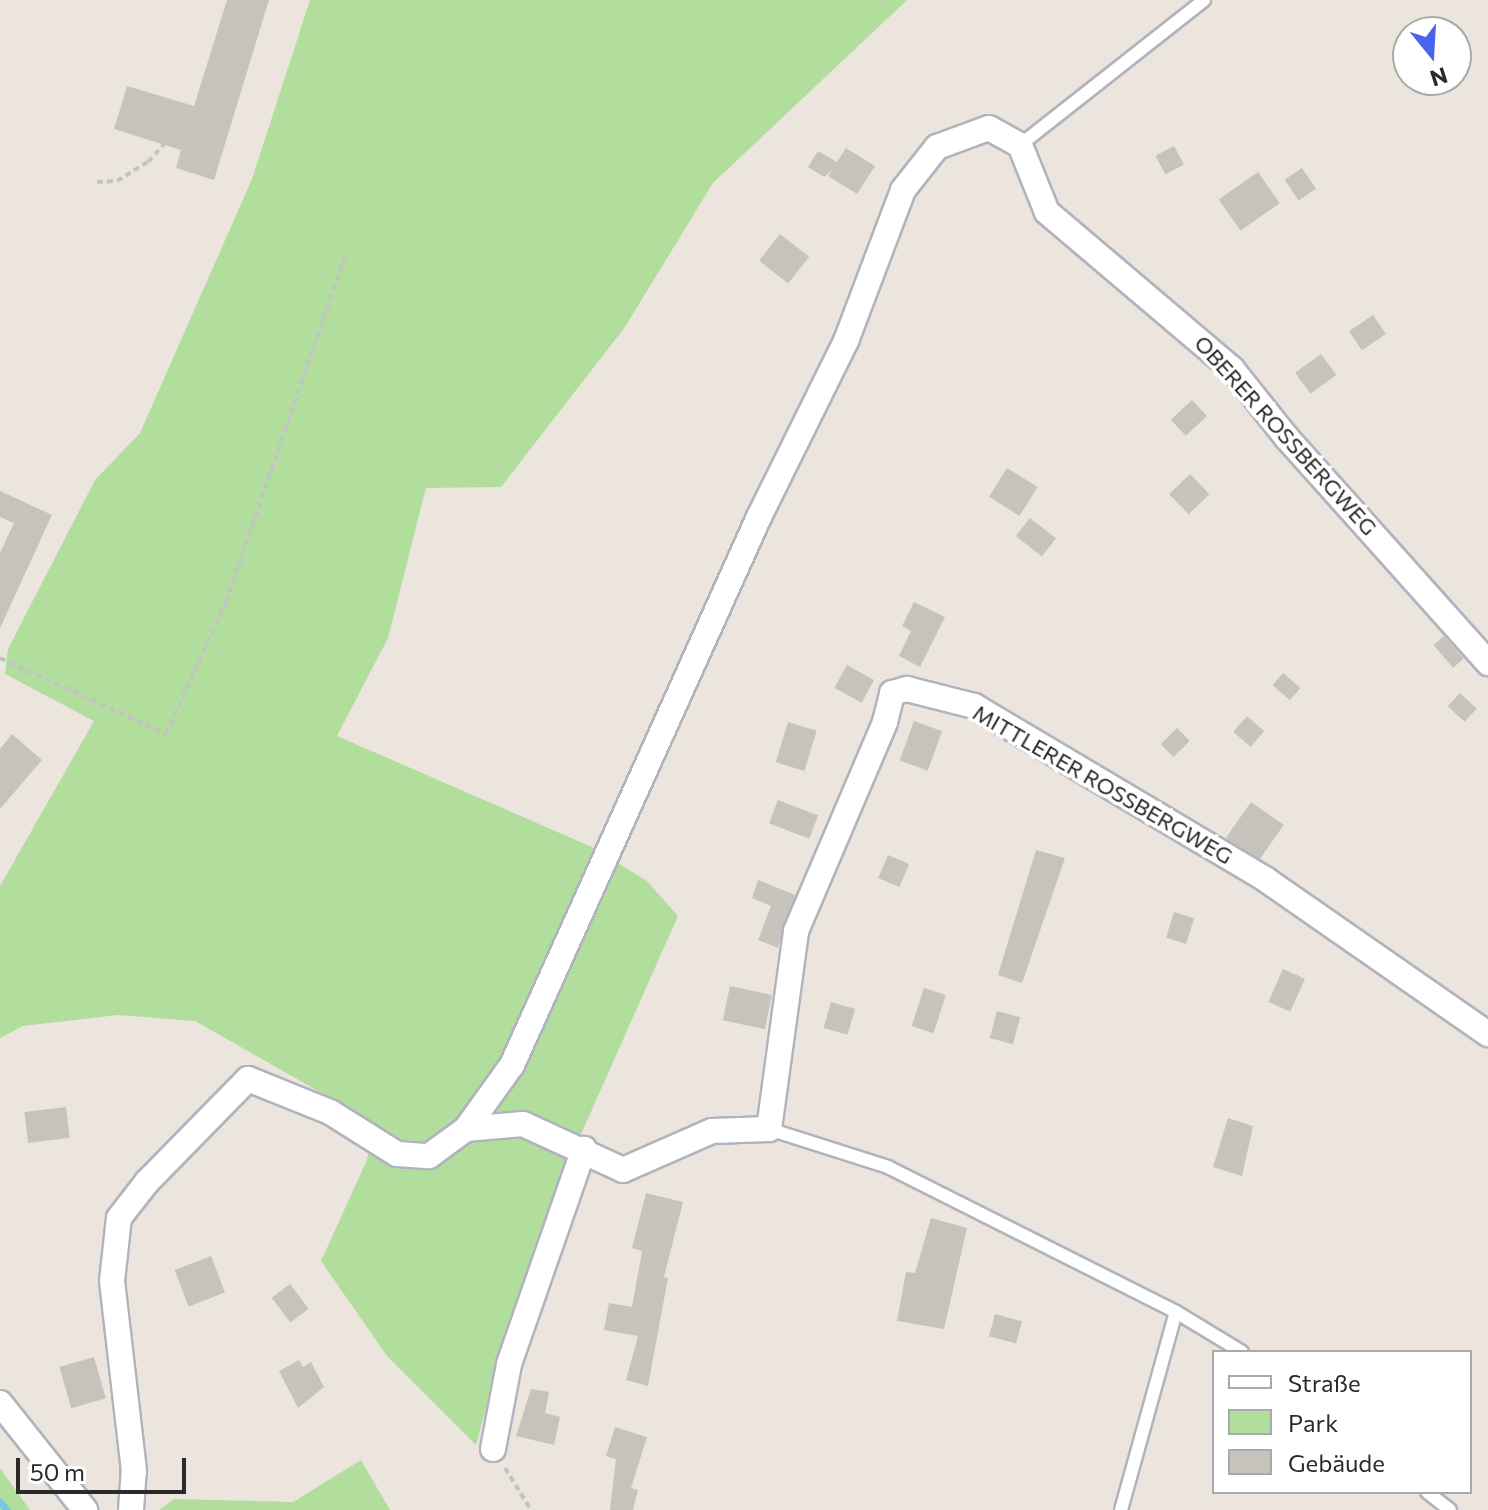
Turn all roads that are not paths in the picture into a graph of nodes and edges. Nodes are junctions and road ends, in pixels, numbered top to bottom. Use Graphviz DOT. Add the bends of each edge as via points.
graph roads {
  1 [pos="1201,1"];
  2 [pos="1020,145"];
  3 [pos="1488,663"];
  4 [pos="1488,1034"];
  5 [pos="466,1129"];
  6 [pos="769,1129"];
  7 [pos="584,1149"];
  8 [pos="1176,1312"];
  9 [pos="1239,1350"];
  10 [pos="0,1403"];
  11 [pos="493,1449"];
  12 [pos="1430,1494"];
  13 [pos="85,1510"];
  14 [pos="131,1510"];
  15 [pos="1121,1510"];
  16 [pos="1450,1510"];
  1 -- 2 [label="lane"];
  2 -- 3 [label="street, OBERER ROSSBERGWEG" via="1047,212 1232,369"];
  2 -- 5 [label="street" via="989,128 937,147 903,190 846,341 752,531 512,1065"];
  4 -- 6 [label="street, MITTLERER ROSSBERGWEG" via="1238,863 974,706 907,689 892,693 885,722 796,931"];
  5 -- 7 [label="street" via="523,1124"];
  5 -- 14 [label="street" via="429,1156 416,1156 383,1148 330,1112 248,1079 147,1182 119,1218 112,1281 134,1471"];
  6 -- 7 [label="street" via="712,1131 623,1170"];
  6 -- 8 [label="lane" via="888,1167"];
  7 -- 11 [label="street" via="509,1364"];
  8 -- 9 [label="lane"];
  8 -- 15 [label="lane"];
  10 -- 13 [label="street"];
  12 -- 16 [label="lane"];
}
